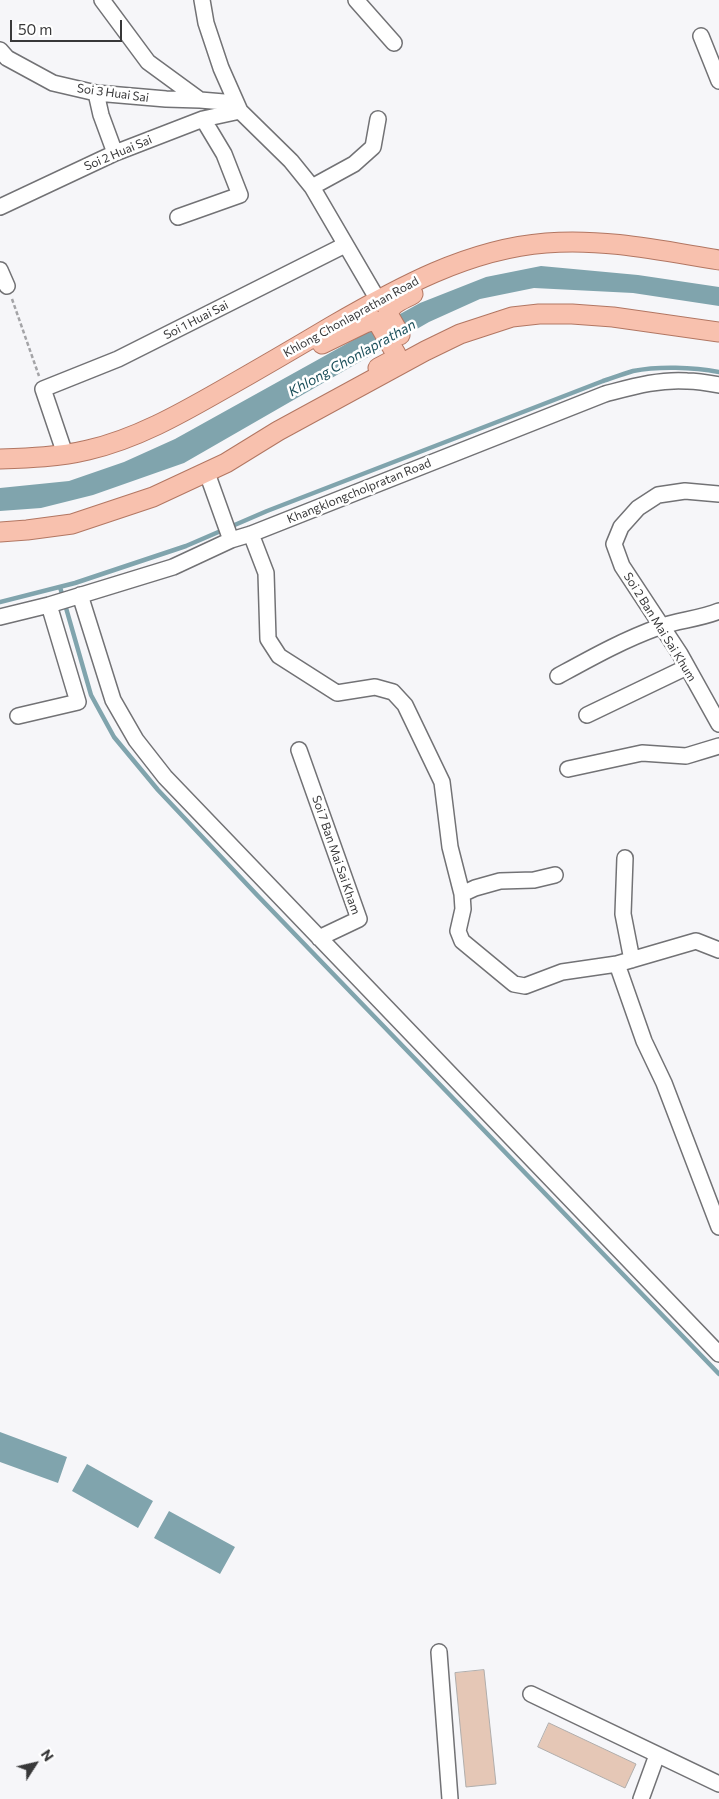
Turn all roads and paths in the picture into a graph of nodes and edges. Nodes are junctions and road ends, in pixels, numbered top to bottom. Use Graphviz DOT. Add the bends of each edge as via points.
graph roads {
  1 [pos="102,0"];
  2 [pos="202,0"];
  3 [pos="356,0"];
  4 [pos="701,36"];
  5 [pos="394,43"];
  6 [pos="2,56"];
  7 [pos="719,82"];
  8 [pos="96,93"];
  9 [pos="200,100"];
  10 [pos="238,107"];
  11 [pos="378,118"];
  12 [pos="203,119"];
  13 [pos="115,152"];
  14 [pos="312,187"];
  15 [pos="0,207"];
  16 [pos="178,217"];
  17 [pos="345,245"];
  18 [pos="719,260"];
  19 [pos="0,270"];
  20 [pos="8,286"];
  21 [pos="381,312"];
  22 [pos="512,317"];
  23 [pos="719,332"];
  24 [pos="401,349"];
  25 [pos="719,385"];
  26 [pos="44,389"];
  27 [pos="278,432"];
  28 [pos="65,454"];
  29 [pos="0,459"];
  30 [pos="206,474"];
  31 [pos="719,494"];
  32 [pos="0,532"];
  33 [pos="250,534"];
  34 [pos="230,537"];
  35 [pos="80,595"];
  36 [pos="54,604"];
  37 [pos="719,611"];
  38 [pos="0,617"];
  39 [pos="661,626"];
  40 [pos="687,667"];
  41 [pos="558,676"];
  42 [pos="716,714"];
  43 [pos="587,715"];
  44 [pos="18,716"];
  45 [pos="719,746"];
  46 [pos="299,750"];
  47 [pos="568,769"];
  48 [pos="625,858"];
  49 [pos="555,875"];
  50 [pos="462,894"];
  51 [pos="319,938"];
  52 [pos="719,950"];
  53 [pos="632,960"];
  54 [pos="617,964"];
  55 [pos="719,1227"];
  56 [pos="719,1354"];
  57 [pos="440,1652"];
  58 [pos="531,1694"];
  59 [pos="657,1755"];
  60 [pos="719,1784"];
  61 [pos="450,1799"];
  62 [pos="641,1799"];
  1 -- 9 [label="street" via="148,62"];
  2 -- 10 [label="street" via="206,23"];
  3 -- 5 [label="street"];
  4 -- 7 [label="street"];
  6 -- 8 [label="street, Soi 3 Huai Sai" via="53,83"];
  8 -- 9 [label="street, Soi 3 Huai Sai"];
  8 -- 13 [label="street"];
  9 -- 10 [label="street, Soi 3 Huai Sai"];
  10 -- 12 [label="street, Soi 2 Huai Sai"];
  10 -- 14 [label="street"];
  11 -- 14 [label="street" via="373,147 354,164"];
  12 -- 13 [label="street, Soi 2 Huai Sai"];
  12 -- 16 [label="street" via="224,154 240,195"];
  13 -- 15 [label="street, Soi 2 Huai Sai"];
  14 -- 17 [label="street"];
  17 -- 21 [label="street"];
  17 -- 26 [label="street, Soi 1 Huai Sai" via="118,359"];
  18 -- 21 [label="main road, Khlong Chonlaprathan Road" via="631,246 546,242 490,253 432,273"];
  19 -- 20 [label="street"];
  20 -- 26 [label="path"];
  21 -- 24 [label="main road"];
  21 -- 28 [label="main road, Khlong Chonlaprathan Road" via="252,372 174,417 89,450"];
  22 -- 23 [label="main road" via="540,314 605,316"];
  22 -- 24 [label="main road" via="482,315"];
  22 -- 27 [label="main road" via="460,334 425,351"];
  24 -- 27 [label="main road" via="393,360"];
  25 -- 33 [label="street, Khangklongcholpratan Road" via="688,380 662,382 605,394"];
  26 -- 28 [label="street"];
  27 -- 30 [label="main road"];
  28 -- 29 [label="main road, Khlong Chonlaprathan Road"];
  30 -- 32 [label="main road" via="153,497 72,524"];
  30 -- 34 [label="street"];
  31 -- 39 [label="street, Soi 2 Ban Mai Sai Khum" via="685,491 658,495 638,508 621,527 614,544 622,566"];
  33 -- 34 [label="street, Khangklongcholpratan Road"];
  33 -- 50 [label="street" via="266,573 268,639 279,656 337,693 375,687 393,692 405,705 442,782 450,847"];
  34 -- 35 [label="street, Khangklongcholpratan Road" via="173,567"];
  35 -- 36 [label="street, Khangklongcholpratan Road"];
  35 -- 51 [label="street" via="113,700 136,740"];
  36 -- 38 [label="street, Khangklongcholpratan Road"];
  36 -- 44 [label="street" via="78,702"];
  37 -- 39 [label="street"];
  39 -- 40 [label="street, Soi 2 Ban Mai Sai Khum"];
  39 -- 41 [label="street" via="622,641"];
  40 -- 42 [label="street, Soi 2 Ban Mai Sai Khum"];
  40 -- 43 [label="street"];
  45 -- 47 [label="street" via="686,756 642,753"];
  46 -- 51 [label="street, Soi 7 Ban Mai Sai Kham" via="359,919"];
  48 -- 53 [label="street" via="622,914"];
  49 -- 50 [label="street" via="534,880 500,881"];
  50 -- 54 [label="street" via="463,909 458,930 462,941 514,984 525,986 562,972"];
  51 -- 56 [label="street"];
  52 -- 53 [label="street" via="696,942"];
  53 -- 54 [label="street"];
  54 -- 55 [label="street" via="644,1041 664,1083"];
  57 -- 61 [label="street"];
  58 -- 59 [label="street"];
  59 -- 60 [label="street"];
  59 -- 62 [label="street"];
}
